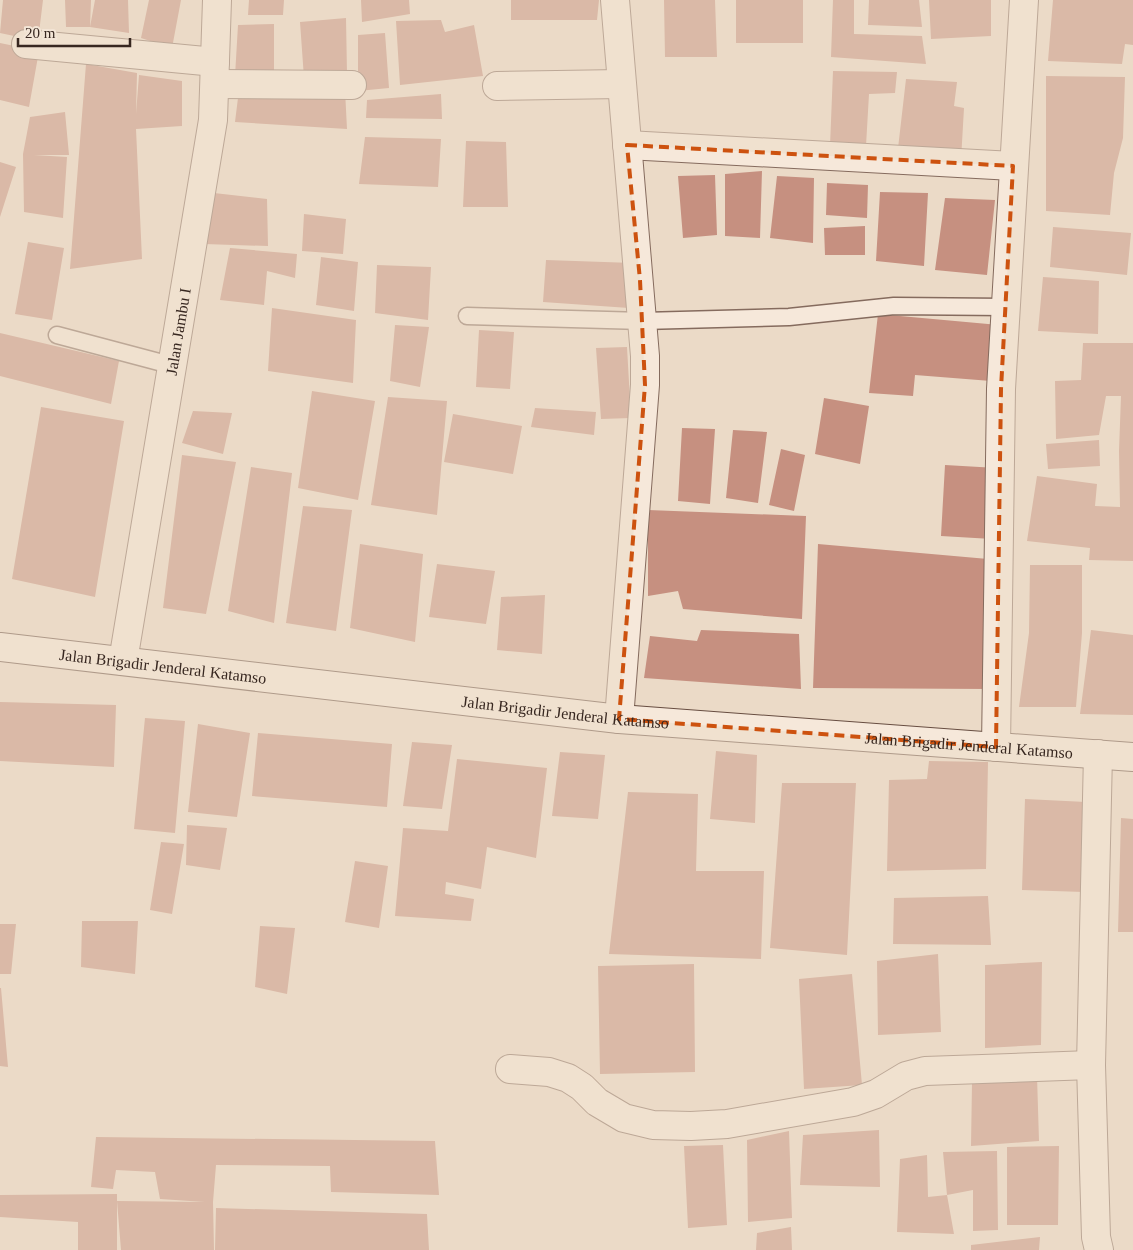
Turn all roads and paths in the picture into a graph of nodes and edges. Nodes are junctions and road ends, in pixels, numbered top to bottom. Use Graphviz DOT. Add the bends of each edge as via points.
graph roads {
  1 [pos="217,0"];
  2 [pos="615,0"];
  3 [pos="1024,0"];
  4 [pos="26,44"];
  5 [pos="215,73"];
  6 [pos="621,84"];
  7 [pos="352,85"];
  8 [pos="497,86"];
  9 [pos="626,145"];
  10 [pos="1013,166"];
  11 [pos="1006,307"];
  12 [pos="467,316"];
  13 [pos="643,321"];
  14 [pos="57,335"];
  15 [pos="174,366"];
  16 [pos="0,647"];
  17 [pos="123,661"];
  18 [pos="619,719"];
  19 [pos="996,746"];
  20 [pos="1098,754"];
  21 [pos="1133,757"];
  22 [pos="1091,1065"];
  23 [pos="510,1069"];
  24 [pos="1099,1250"];
  1 -- 5 [label="street, Jalan Jambu I"];
  2 -- 6 [label="street"];
  3 -- 10 [label="street"];
  4 -- 5 [label="street"];
  5 -- 7 [label="street"];
  5 -- 15 [label="street, Jalan Jambu I" via="213,120"];
  6 -- 8 [label="street"];
  6 -- 9 [label="street"];
  9 -- 10 [label="street"];
  9 -- 13 [label="street"];
  10 -- 11 [label="street"];
  11 -- 13 [label="lane" via="894,306 789,318"];
  11 -- 19 [label="street" via="1001,389"];
  12 -- 13 [label="lane"];
  13 -- 18 [label="street" via="645,386"];
  14 -- 15 [label="lane"];
  15 -- 17 [label="street, Jalan Jambu I"];
  16 -- 17 [label="street, Jalan Brigadir Jenderal Katamso"];
  17 -- 18 [label="street, Jalan Brigadir Jenderal Katamso"];
  18 -- 19 [label="street, Jalan Brigadir Jenderal Katamso"];
  19 -- 20 [label="street, Jalan Brigadir Jenderal Katamso"];
  20 -- 21 [label="street, Jalan Brigadir Jenderal Katamso"];
  20 -- 22 [label="street"];
  22 -- 23 [label="street" via="925,1071 906,1076 876,1094 853,1102 727,1124 690,1126 653,1125 624,1118 597,1102 568,1078 549,1072"];
  22 -- 24 [label="street"];
}
